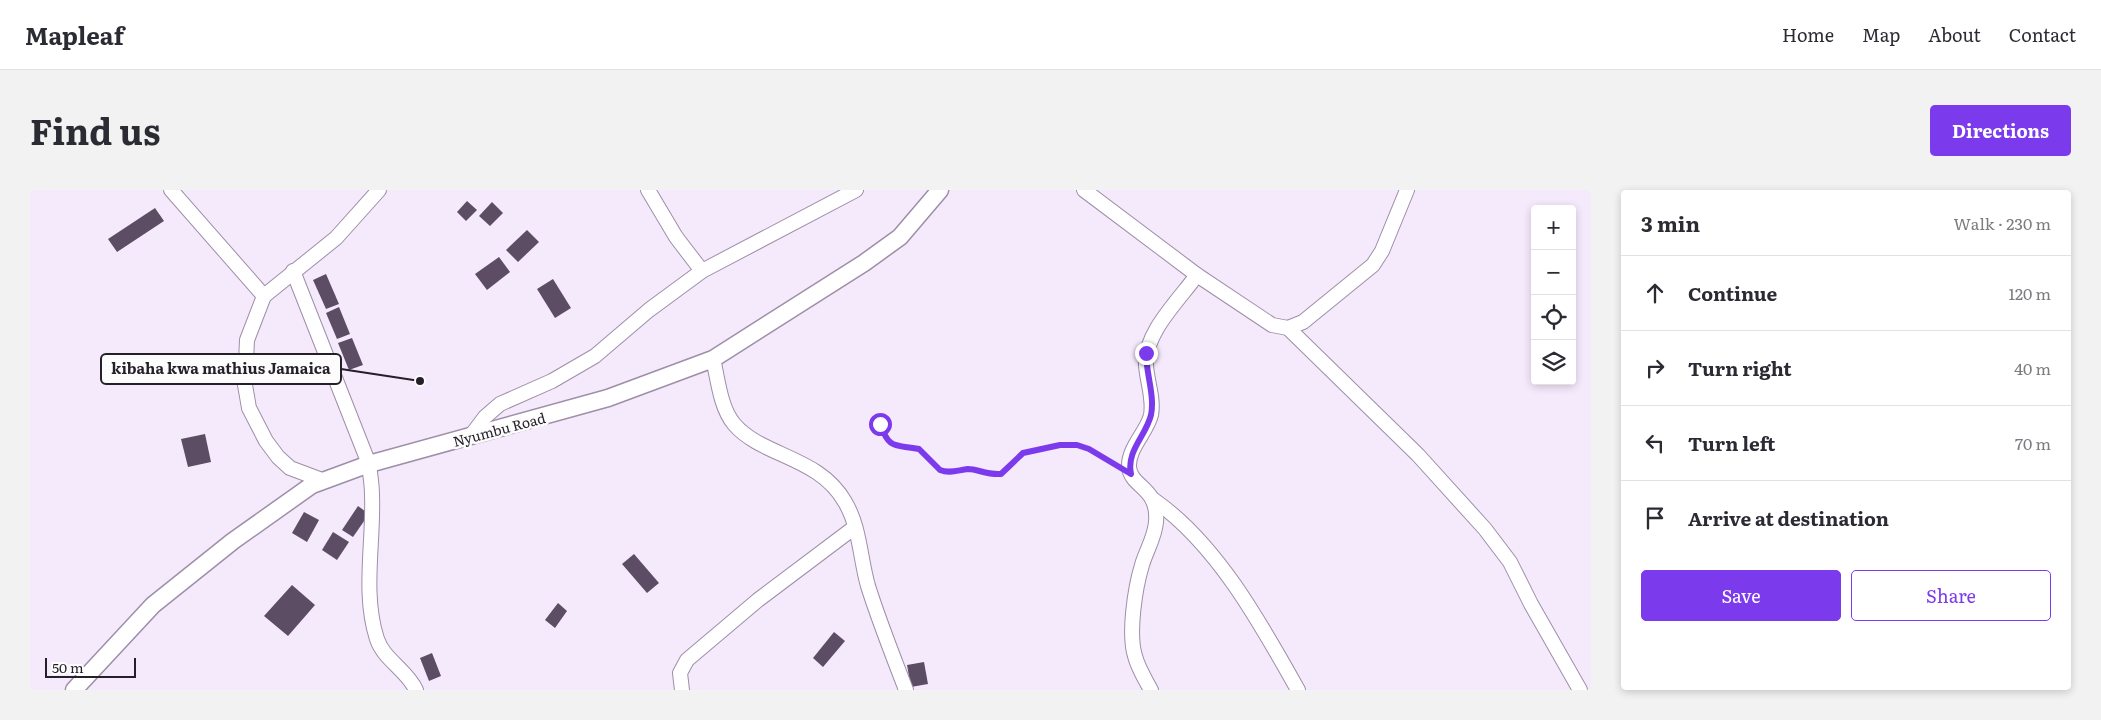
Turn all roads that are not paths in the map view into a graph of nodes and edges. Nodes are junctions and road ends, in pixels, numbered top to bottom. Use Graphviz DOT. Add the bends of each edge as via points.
graph roads {
  1 [pos="170,190"];
  2 [pos="379,190"];
  3 [pos="648,190"];
  4 [pos="856,190"];
  5 [pos="940,190"];
  6 [pos="1084,190"];
  7 [pos="1406,190"];
  8 [pos="293,271"];
  9 [pos="702,271"];
  10 [pos="1198,275"];
  11 [pos="264,296"];
  12 [pos="1288,328"];
  13 [pos="713,359"];
  14 [pos="470,437"];
  15 [pos="368,464"];
  16 [pos="322,480"];
  17 [pos="1154,500"];
  18 [pos="855,527"];
  19 [pos="74,690"];
  20 [pos="416,690"];
  21 [pos="682,690"];
  22 [pos="906,690"];
  23 [pos="1151,690"];
  24 [pos="1298,690"];
  25 [pos="1580,690"];
  1 -- 11 [label="street"];
  2 -- 8 [label="street" via="336,238"];
  3 -- 9 [label="street" via="676,237"];
  4 -- 9 [label="street"];
  5 -- 13 [label="street, Nyumbu Road" via="900,237"];
  6 -- 10 [label="street"];
  7 -- 12 [label="street" via="1382,251 1373,265 1303,322"];
  8 -- 11 [label="street"];
  8 -- 15 [label="street"];
  9 -- 14 [label="street" via="649,310 596,356 552,381 500,404"];
  10 -- 12 [label="street" via="1272,326"];
  10 -- 17 [label="street" via="1149,342 1146,365 1150,416 1130,461 1131,474"];
  11 -- 16 [label="street" via="247,340 244,385 249,408 278,457 303,474"];
  12 -- 25 [label="street" via="1418,455 1485,529 1510,562"];
  13 -- 14 [label="street, Nyumbu Road" via="608,398"];
  13 -- 18 [label="street" via="725,407 734,423 748,436 800,462 833,486 845,502"];
  14 -- 15 [label="street, Nyumbu Road"];
  15 -- 16 [label="street, Nyumbu Road"];
  15 -- 20 [label="street" via="372,494 370,596 376,638 381,650 413,682"];
  16 -- 19 [label="street, Nyumbu Road" via="233,541 153,605"];
  17 -- 23 [label="street" via="1156,525 1136,593 1132,640 1134,655"];
  17 -- 24 [label="street" via="1191,530 1226,575"];
  18 -- 21 [label="street" via="758,600 687,660 680,673"];
  18 -- 22 [label="street" via="868,585"];
}
